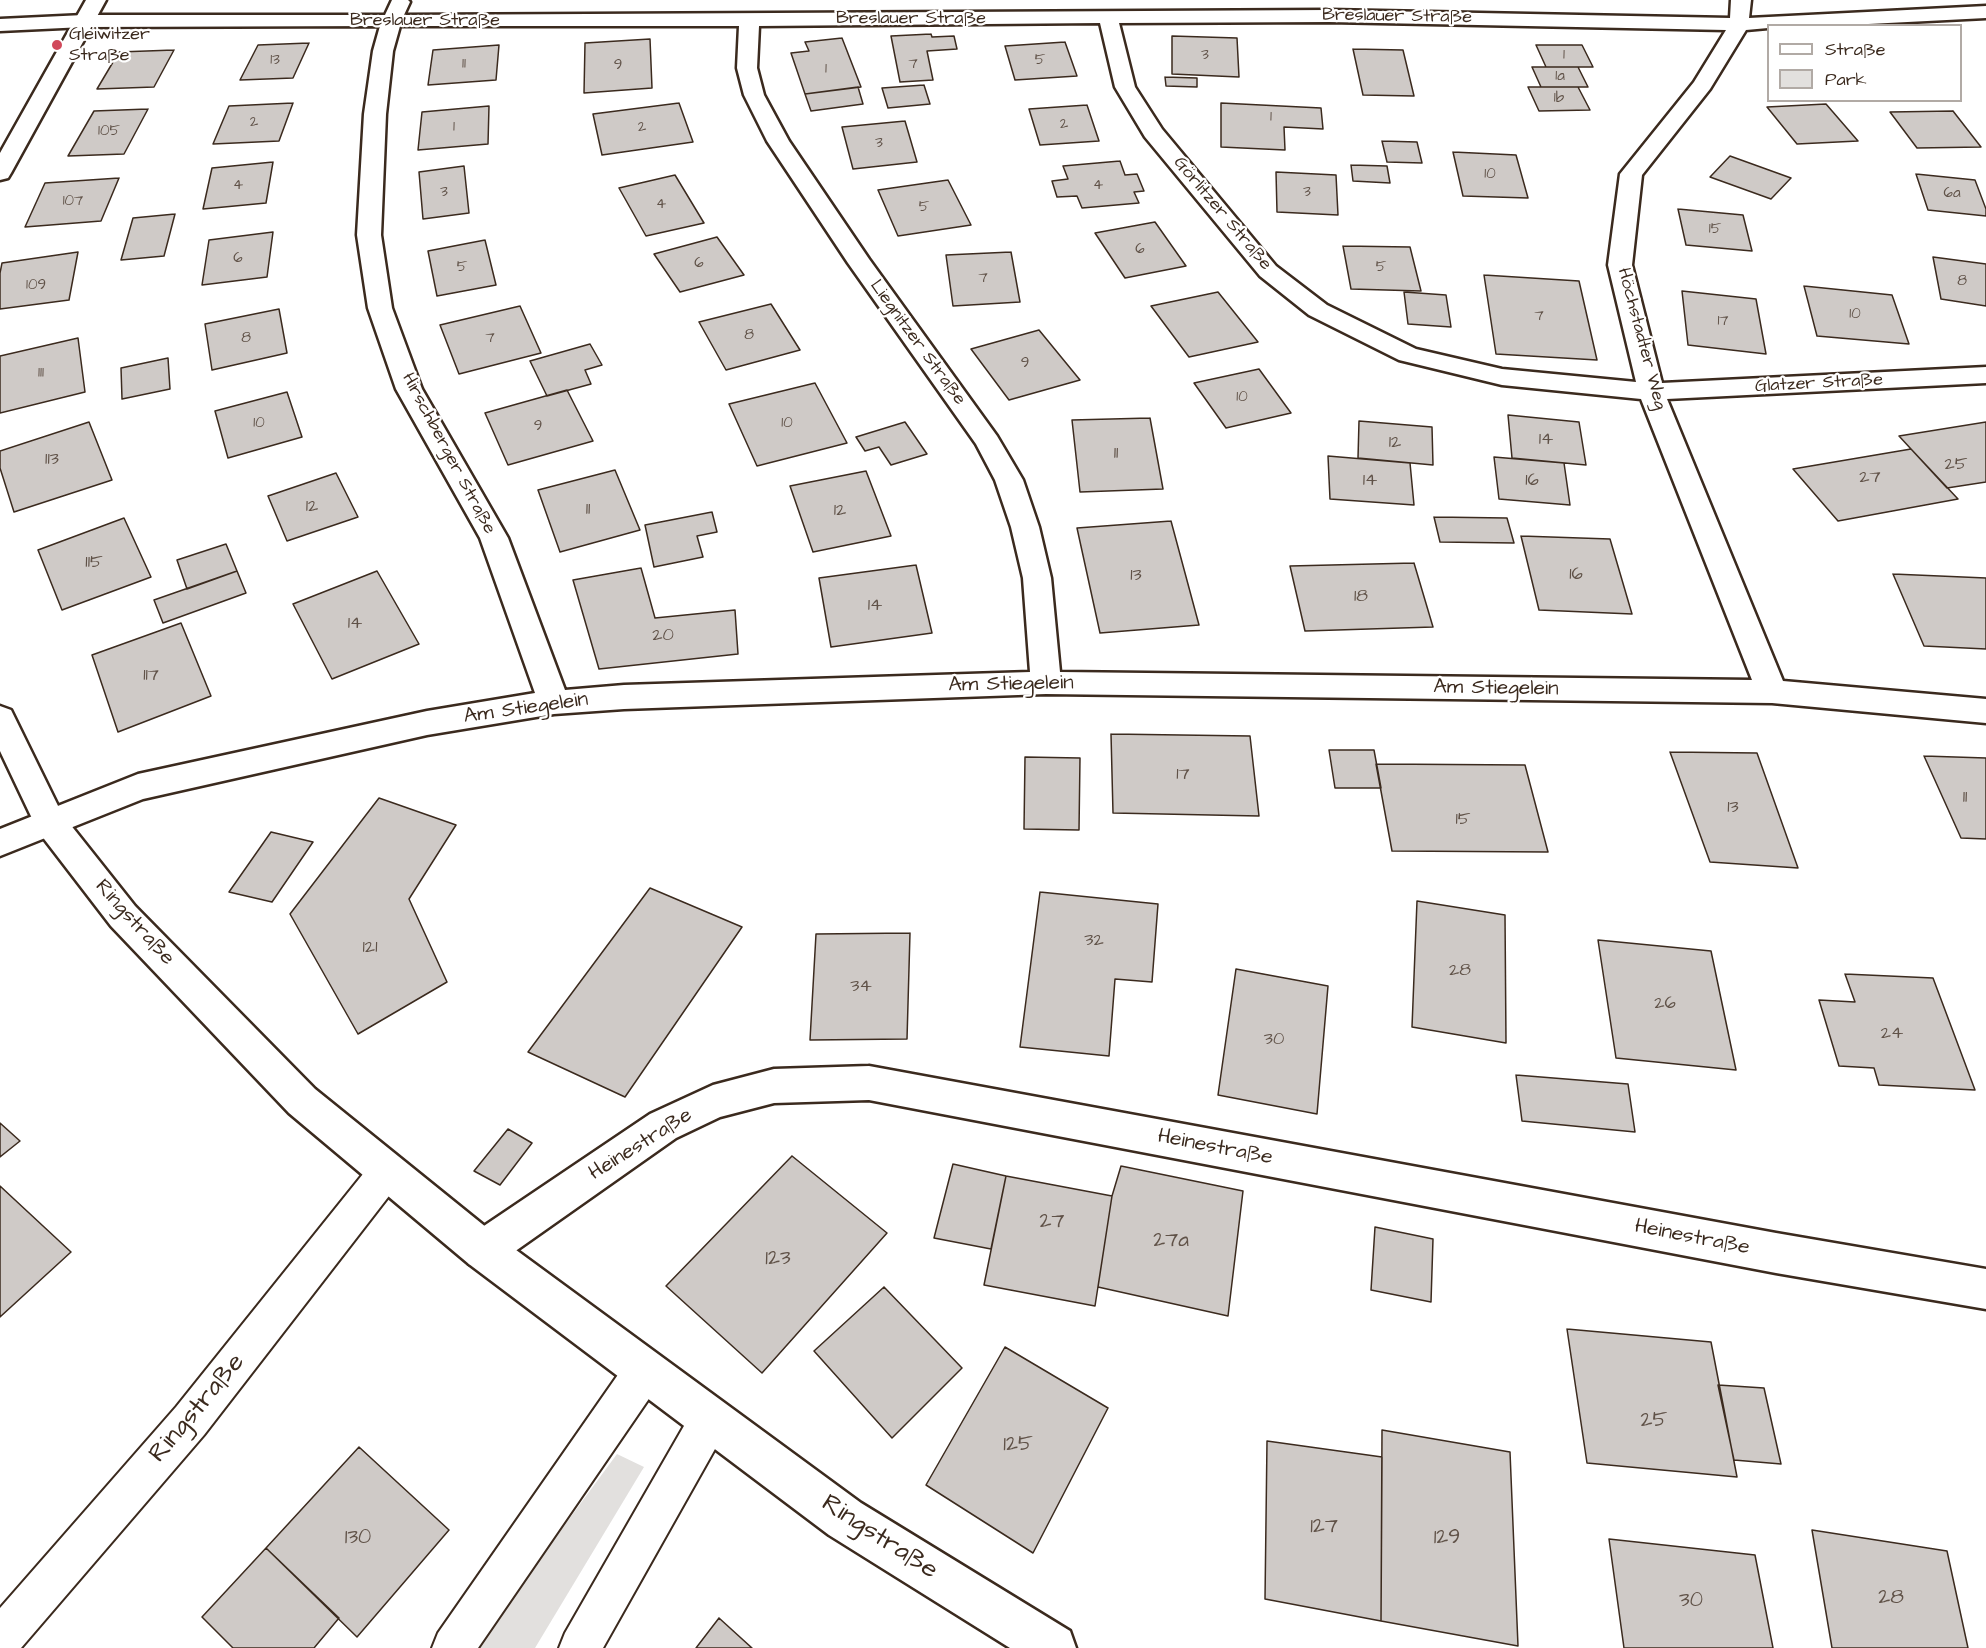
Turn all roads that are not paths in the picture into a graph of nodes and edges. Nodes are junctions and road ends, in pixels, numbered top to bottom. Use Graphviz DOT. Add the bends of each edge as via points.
graph roads {
  1 [pos="96,0"];
  2 [pos="1327,8"];
  3 [pos="397,11"];
  4 [pos="1740,12"];
  5 [pos="1108,17"];
  6 [pos="1977,18"];
  7 [pos="749,20"];
  8 [pos="84,21"];
  9 [pos="0,25"];
  10 [pos="0,173"];
  11 [pos="1986,375"];
  12 [pos="1651,392"];
  13 [pos="1047,683"];
  14 [pos="1772,692"];
  15 [pos="554,702"];
  16 [pos="1986,711"];
  17 [pos="0,718"];
  18 [pos="50,822"];
  19 [pos="0,843"];
  20 [pos="387,1171"];
  21 [pos="483,1250"];
  22 [pos="1986,1289"];
  23 [pos="645,1370"];
  24 [pos="710,1419"];
  25 [pos="0,1640"];
  26 [pos="453,1648"];
  27 [pos="580,1648"];
  28 [pos="1053,1648"];
  1 -- 8 [label="street"];
  2 -- 4 [label="street, Breslauer Straße"];
  2 -- 5 [label="street, Breslauer Straße"];
  3 -- 7 [label="street, Breslauer Straße"];
  3 -- 8 [label="street, Breslauer Straße"];
  3 -- 15 [label="street, Hirschberger Straße" via="383,51 375,114 369,235 380,308 409,389 494,538"];
  4 -- 6 [label="street, Breslauer Straße"];
  4 -- 12 [label="street, Höchstadter Weg" via="1703,85 1632,174 1620,265"];
  5 -- 7 [label="street, Breslauer Straße"];
  5 -- 12 [label="street, Görlitzer Straße" via="1125,87 1152,132 1268,271 1318,310 1408,355 1502,377"];
  7 -- 13 [label="street, Liegnitzer Straße" via="747,68 754,95 778,141 988,442 1010,480 1037,578"];
  8 -- 9 [label="street"];
  8 -- 10 [label="street"];
  11 -- 12 [label="street, Glatzer Straße"];
  12 -- 14 [label="street, Höchstadter Weg"];
  13 -- 14 [label="street, Am Stiegelein"];
  13 -- 15 [label="street, Am Stiegelein"];
  14 -- 16 [label="street, Am Stiegelein"];
  15 -- 18 [label="street, Am Stiegelein" via="427,723 138,787"];
  17 -- 18 [label="street, Ringstraße"];
  18 -- 19 [label="street"];
  18 -- 20 [label="street, Ringstraße" via="123,916 302,1101"];
  20 -- 21 [label="street, Ringstraße"];
  20 -- 25 [label="lane, Ringstraße" via="190,1421"];
  21 -- 22 [label="street, Heinestraße" via="663,1126 713,1102 774,1086 869,1083"];
  21 -- 23 [label="street, Ringstraße"];
  23 -- 24 [label="street, Ringstraße"];
  23 -- 26 [label="lane"];
  24 -- 27 [label="lane"];
  24 -- 28 [label="street, Ringstraße" via="845,1519"];
}
